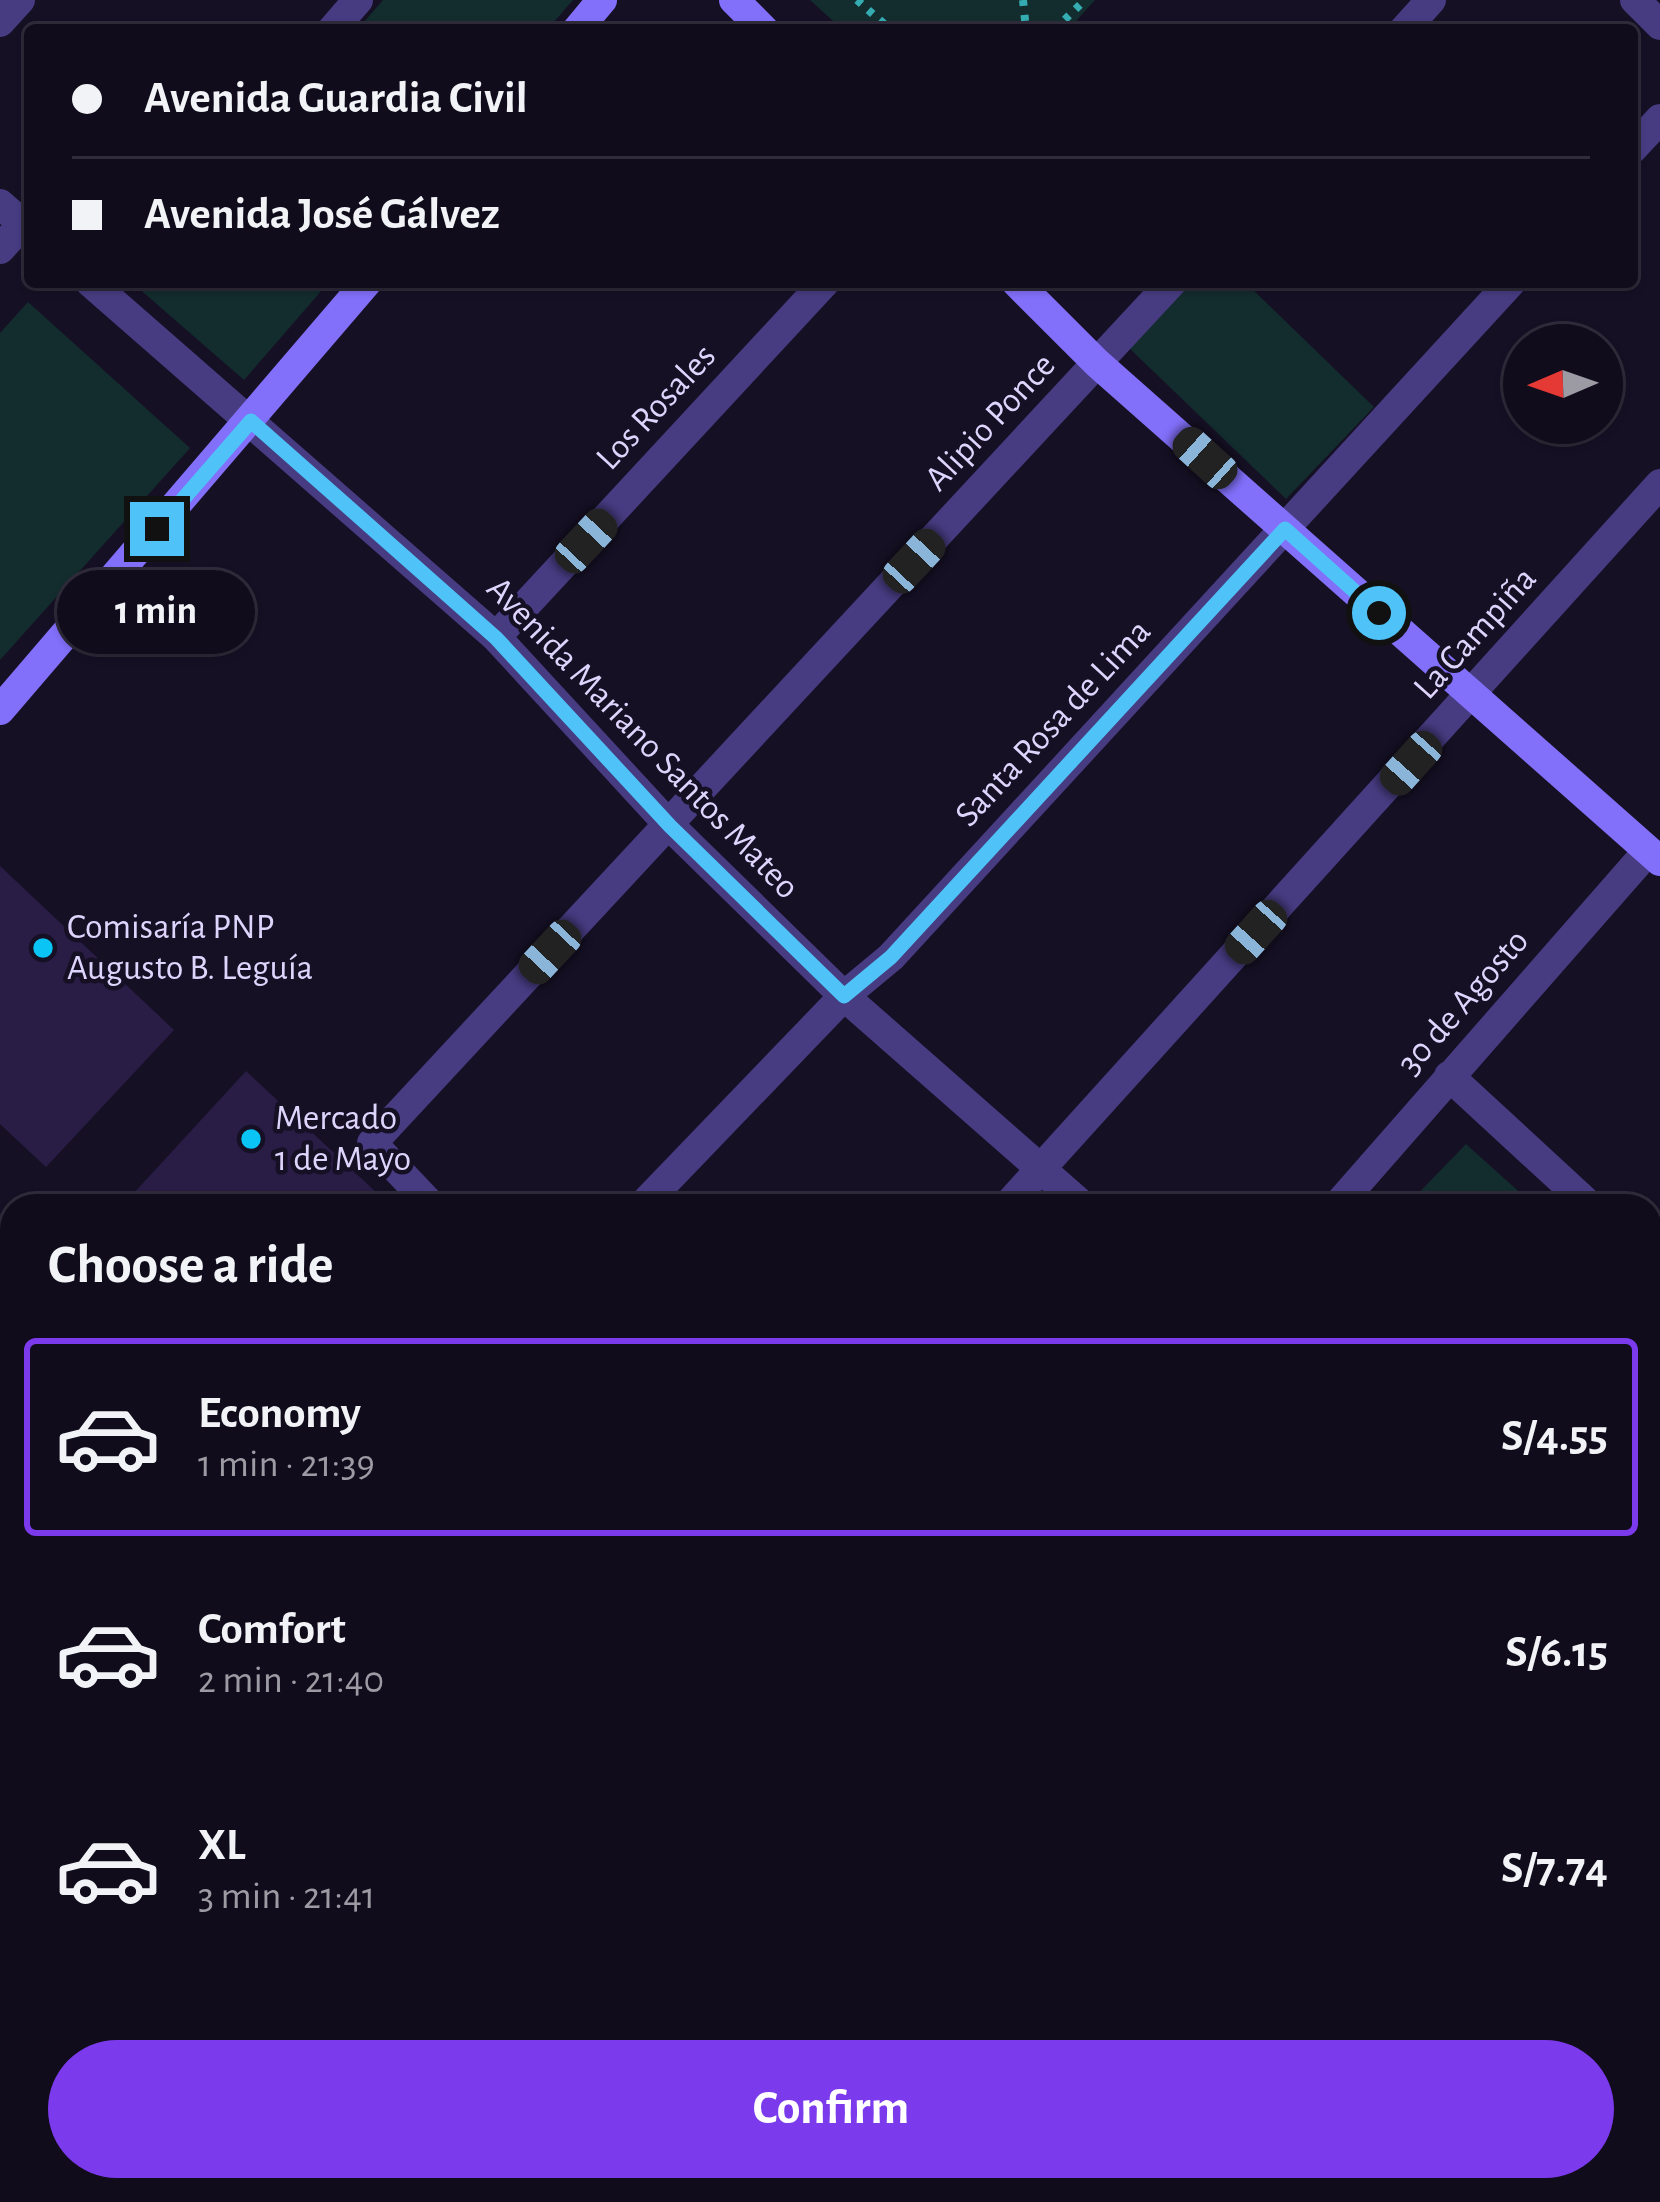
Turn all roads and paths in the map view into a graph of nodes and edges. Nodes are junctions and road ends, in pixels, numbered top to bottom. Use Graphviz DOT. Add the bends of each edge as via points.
graph roads {
  1 [pos="20,0"];
  2 [pos="358,0"];
  3 [pos="602,0"];
  4 [pos="734,0"];
  5 [pos="856,0"];
  6 [pos="1085,0"];
  7 [pos="1431,0"];
  8 [pos="1635,0"];
  9 [pos="0,22"];
  10 [pos="337,24"];
  11 [pos="582,24"];
  12 [pos="758,24"];
  13 [pos="884,24"];
  14 [pos="1060,24"];
  15 [pos="1409,24"];
  16 [pos="1660,25"];
  17 [pos="1660,119"];
  18 [pos="1638,143"];
  19 [pos="18,219"];
  20 [pos="0,249"];
  21 [pos="103,288"];
  22 [pos="362,288"];
  23 [pos="819,288"];
  24 [pos="1022,288"];
  25 [pos="1166,288"];
  26 [pos="1506,288"];
  27 [pos="1097,363"];
  28 [pos="251,421"];
  29 [pos="1659,486"];
  30 [pos="1285,529"];
  31 [pos="496,638"];
  32 [pos="1472,695"];
  33 [pos="0,710"];
  34 [pos="670,826"];
  35 [pos="1654,856"];
  36 [pos="844,996"];
  37 [pos="1449,1076"];
  38 [pos="1041,1169"];
  39 [pos="421,1194"];
  40 [pos="654,1194"];
  41 [pos="1018,1194"];
  42 [pos="1069,1194"];
  43 [pos="1347,1194"];
  44 [pos="1577,1194"];
  1 -- 9 [label="street"];
  2 -- 10 [label="street"];
  3 -- 11 [label="street"];
  4 -- 12 [label="street"];
  5 -- 13 [label="path"];
  6 -- 14 [label="path"];
  7 -- 15 [label="street"];
  8 -- 16 [label="street"];
  17 -- 18 [label="street"];
  19 -- 20 [label="street"];
  21 -- 28 [label="street, Avenida Mariano Santos Mateo"];
  22 -- 28 [label="street"];
  23 -- 31 [label="street, Los Rosales"];
  24 -- 27 [label="street"];
  25 -- 27 [label="street, Alipio Ponce"];
  26 -- 30 [label="street, Santa Rosa de Lima"];
  27 -- 30 [label="street"];
  27 -- 34 [label="street, Alipio Ponce"];
  28 -- 31 [label="street, Avenida Mariano Santos Mateo"];
  28 -- 33 [label="street"];
  29 -- 32 [label="street, La Campiña"];
  30 -- 32 [label="street"];
  30 -- 36 [label="street, Santa Rosa de Lima" via="891,957"];
  31 -- 34 [label="street, Avenida Mariano Santos Mateo"];
  32 -- 35 [label="street"];
  32 -- 38 [label="street, La Campiña"];
  34 -- 36 [label="street, Avenida Mariano Santos Mateo"];
  34 -- 39 [label="street, Alipio Ponce" via="372,1143"];
  35 -- 37 [label="street, 30 de Agosto"];
  36 -- 38 [label="street, Avenida Mariano Santos Mateo"];
  36 -- 40 [label="street, Santa Rosa de Lima"];
  37 -- 43 [label="street, 30 de Agosto"];
  37 -- 44 [label="street"];
  38 -- 41 [label="street, La Campiña"];
  38 -- 42 [label="street, Avenida Mariano Santos Mateo"];
}
